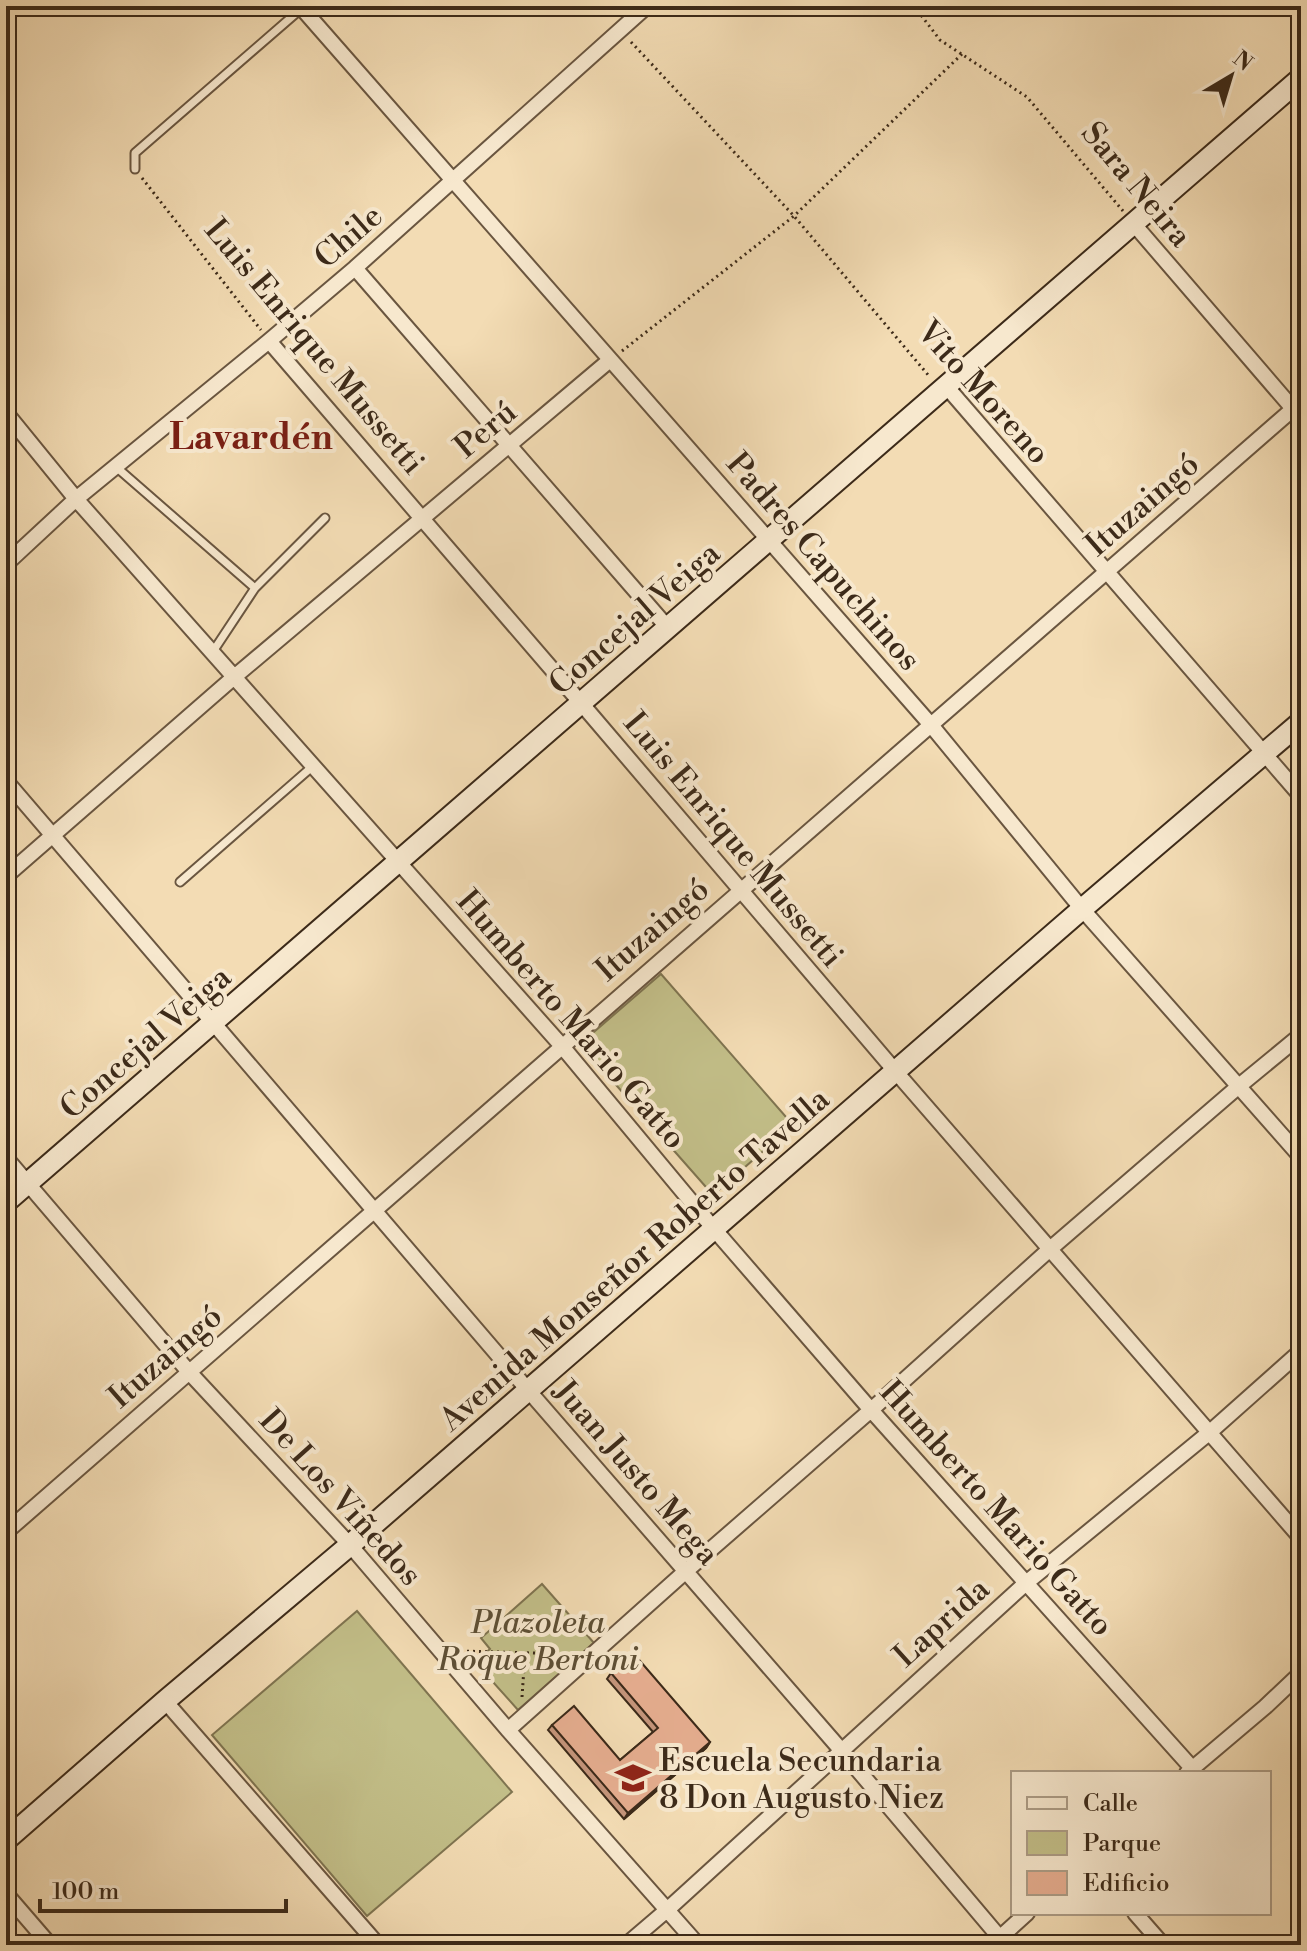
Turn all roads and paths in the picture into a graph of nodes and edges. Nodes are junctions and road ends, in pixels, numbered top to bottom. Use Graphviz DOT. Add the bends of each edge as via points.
graph roads {
  1 [pos="647,6"];
  2 [pos="914,6"];
  3 [pos="301,7"];
  4 [pos="620,30"];
  5 [pos="962,54"];
  6 [pos="1301,78"];
  7 [pos="135,169"];
  8 [pos="454,181"];
  9 [pos="794,216"];
  10 [pos="1133,223"];
  11 [pos="355,268"];
  12 [pos="269,341"];
  13 [pos="610,360"];
  14 [pos="946,386"];
  15 [pos="1298,409"];
  16 [pos="6,413"];
  17 [pos="509,446"];
  18 [pos="115,466"];
  19 [pos="76,499"];
  20 [pos="325,518"];
  21 [pos="423,519"];
  22 [pos="769,541"];
  23 [pos="6,564"];
  24 [pos="1106,573"];
  25 [pos="255,588"];
  26 [pos="668,628"];
  27 [pos="212,653"];
  28 [pos="233,678"];
  29 [pos="581,703"];
  30 [pos="1301,722"];
  31 [pos="931,725"];
  32 [pos="1264,753"];
  33 [pos="313,766"];
  34 [pos="6,781"];
  35 [pos="1301,796"];
  36 [pos="52,835"];
  37 [pos="399,862"];
  38 [pos="6,876"];
  39 [pos="180,882"];
  40 [pos="741,889"];
  41 [pos="1082,909"];
  42 [pos="213,1023"];
  43 [pos="1301,1035"];
  44 [pos="561,1045"];
  45 [pos="896,1072"];
  46 [pos="1239,1086"];
  47 [pos="1301,1157"];
  48 [pos="6,1158"];
  49 [pos="28,1183"];
  50 [pos="6,1202"];
  51 [pos="374,1210"];
  52 [pos="714,1229"];
  53 [pos="1050,1249"];
  54 [pos="1301,1351"];
  55 [pos="189,1372"];
  56 [pos="528,1390"];
  57 [pos="871,1410"];
  58 [pos="1210,1432"];
  59 [pos="6,1532"];
  60 [pos="1301,1538"];
  61 [pos="350,1545"];
  62 [pos="686,1571"];
  63 [pos="1026,1583"];
  64 [pos="440,1650"];
  65 [pos="525,1653"];
  66 [pos="593,1655"];
  67 [pos="1301,1673"];
  68 [pos="165,1701"];
  69 [pos="514,1726"];
  70 [pos="841,1750"];
  71 [pos="1190,1771"];
  72 [pos="6,1840"];
  73 [pos="6,1894"];
  74 [pos="667,1910"];
  75 [pos="1025,1915"];
  76 [pos="1137,1915"];
  77 [pos="999,1942"];
  78 [pos="50,1945"];
  79 [pos="378,1945"];
  80 [pos="626,1945"];
  81 [pos="698,1945"];
  82 [pos="1163,1945"];
  1 -- 4 [label="street, Chile"];
  2 -- 5 [label="path, Sara Neira" via="940,40"];
  3 -- 7 [label="lane" via="135,153"];
  3 -- 8 [label="street, Padres Capuchinos"];
  4 -- 8 [label="street, Chile"];
  4 -- 9 [label="path, Vito Moreno"];
  5 -- 9 [label="path"];
  5 -- 10 [label="path, Sara Neira" via="1027,97"];
  6 -- 10 [label="street, Concejal Veiga"];
  7 -- 12 [label="path, Luis Enrique Mussetti"];
  8 -- 11 [label="street, Chile"];
  8 -- 13 [label="street, Padres Capuchinos"];
  9 -- 13 [label="path"];
  9 -- 14 [label="path, Vito Moreno" via="931,378"];
  10 -- 14 [label="street, Concejal Veiga"];
  10 -- 15 [label="street, Sara Neira"];
  11 -- 12 [label="street, Chile"];
  11 -- 17 [label="street"];
  12 -- 18 [label="street, Chile"];
  12 -- 21 [label="street, Luis Enrique Mussetti"];
  13 -- 17 [label="street, Perú"];
  13 -- 22 [label="street, Padres Capuchinos"];
  14 -- 22 [label="street, Concejal Veiga"];
  14 -- 24 [label="street, Vito Moreno"];
  15 -- 24 [label="street, Ituzaingó"];
  16 -- 19 [label="street, Humberto Mario Gatto"];
  17 -- 21 [label="street, Perú"];
  17 -- 26 [label="street"];
  18 -- 19 [label="street, Chile"];
  18 -- 25 [label="lane"];
  19 -- 23 [label="street, Chile"];
  19 -- 27 [label="street, Humberto Mario Gatto"];
  20 -- 25 [label="lane"];
  21 -- 28 [label="street, Perú"];
  21 -- 29 [label="street, Luis Enrique Mussetti"];
  22 -- 26 [label="street, Concejal Veiga"];
  22 -- 31 [label="street, Padres Capuchinos"];
  24 -- 31 [label="street, Ituzaingó"];
  24 -- 32 [label="street, Vito Moreno"];
  25 -- 27 [label="lane"];
  26 -- 29 [label="street, Concejal Veiga"];
  27 -- 28 [label="street, Humberto Mario Gatto"];
  28 -- 33 [label="street, Humberto Mario Gatto"];
  28 -- 36 [label="street, Perú"];
  29 -- 37 [label="street, Concejal Veiga"];
  29 -- 40 [label="street, Luis Enrique Mussetti"];
  30 -- 32 [label="street, Avenida Monseñor Roberto Tavella"];
  31 -- 40 [label="street, Ituzaingó"];
  31 -- 41 [label="street, Padres Capuchinos"];
  32 -- 35 [label="street, Vito Moreno"];
  32 -- 41 [label="street, Avenida Monseñor Roberto Tavella"];
  33 -- 37 [label="street, Humberto Mario Gatto"];
  33 -- 39 [label="lane"];
  34 -- 36 [label="street, Juan Justo Mega"];
  36 -- 38 [label="street, Perú"];
  36 -- 42 [label="street, Juan Justo Mega"];
  37 -- 42 [label="street, Concejal Veiga"];
  37 -- 44 [label="street, Humberto Mario Gatto"];
  40 -- 44 [label="street, Ituzaingó"];
  40 -- 45 [label="street, Luis Enrique Mussetti"];
  41 -- 45 [label="street, Avenida Monseñor Roberto Tavella"];
  41 -- 46 [label="street, Padres Capuchinos"];
  42 -- 49 [label="street, Concejal Veiga"];
  42 -- 51 [label="street, Juan Justo Mega"];
  43 -- 46 [label="street"];
  44 -- 51 [label="street, Ituzaingó"];
  44 -- 52 [label="street, Humberto Mario Gatto"];
  45 -- 52 [label="street, Avenida Monseñor Roberto Tavella"];
  45 -- 53 [label="street, Luis Enrique Mussetti"];
  46 -- 47 [label="street, Padres Capuchinos"];
  46 -- 53 [label="street"];
  48 -- 49 [label="street, De Los Viñedos"];
  49 -- 50 [label="street, Concejal Veiga"];
  49 -- 55 [label="street, De Los Viñedos"];
  51 -- 55 [label="street, Ituzaingó"];
  51 -- 56 [label="street, Juan Justo Mega"];
  52 -- 56 [label="street, Avenida Monseñor Roberto Tavella"];
  52 -- 57 [label="street, Humberto Mario Gatto"];
  53 -- 57 [label="street"];
  53 -- 58 [label="street, Luis Enrique Mussetti"];
  54 -- 58 [label="street, Laprida"];
  55 -- 59 [label="street, Ituzaingó"];
  55 -- 61 [label="street, De Los Viñedos"];
  56 -- 61 [label="street, Avenida Monseñor Roberto Tavella"];
  56 -- 62 [label="street, Juan Justo Mega"];
  57 -- 62 [label="street"];
  57 -- 63 [label="street, Humberto Mario Gatto"];
  58 -- 60 [label="street, Luis Enrique Mussetti"];
  58 -- 63 [label="street, Laprida"];
  61 -- 64 [label="street, De Los Viñedos"];
  61 -- 68 [label="street, Avenida Monseñor Roberto Tavella"];
  62 -- 66 [label="street"];
  62 -- 70 [label="street, Juan Justo Mega"];
  63 -- 70 [label="street, Laprida"];
  63 -- 71 [label="street, Humberto Mario Gatto"];
  64 -- 65 [label="path"];
  64 -- 69 [label="street, De Los Viñedos"];
  65 -- 66 [label="path"];
  65 -- 69 [label="path"];
  66 -- 69 [label="street"];
  67 -- 71 [label="street"];
  68 -- 72 [label="street, Avenida Monseñor Roberto Tavella"];
  68 -- 79 [label="street"];
  69 -- 74 [label="street, De Los Viñedos"];
  70 -- 74 [label="street, Laprida"];
  70 -- 77 [label="street, Juan Justo Mega"];
  73 -- 78 [label="street"];
  74 -- 80 [label="street, Laprida"];
  74 -- 81 [label="street, De Los Viñedos"];
  75 -- 77 [label="street"];
  76 -- 82 [label="street"];
}
